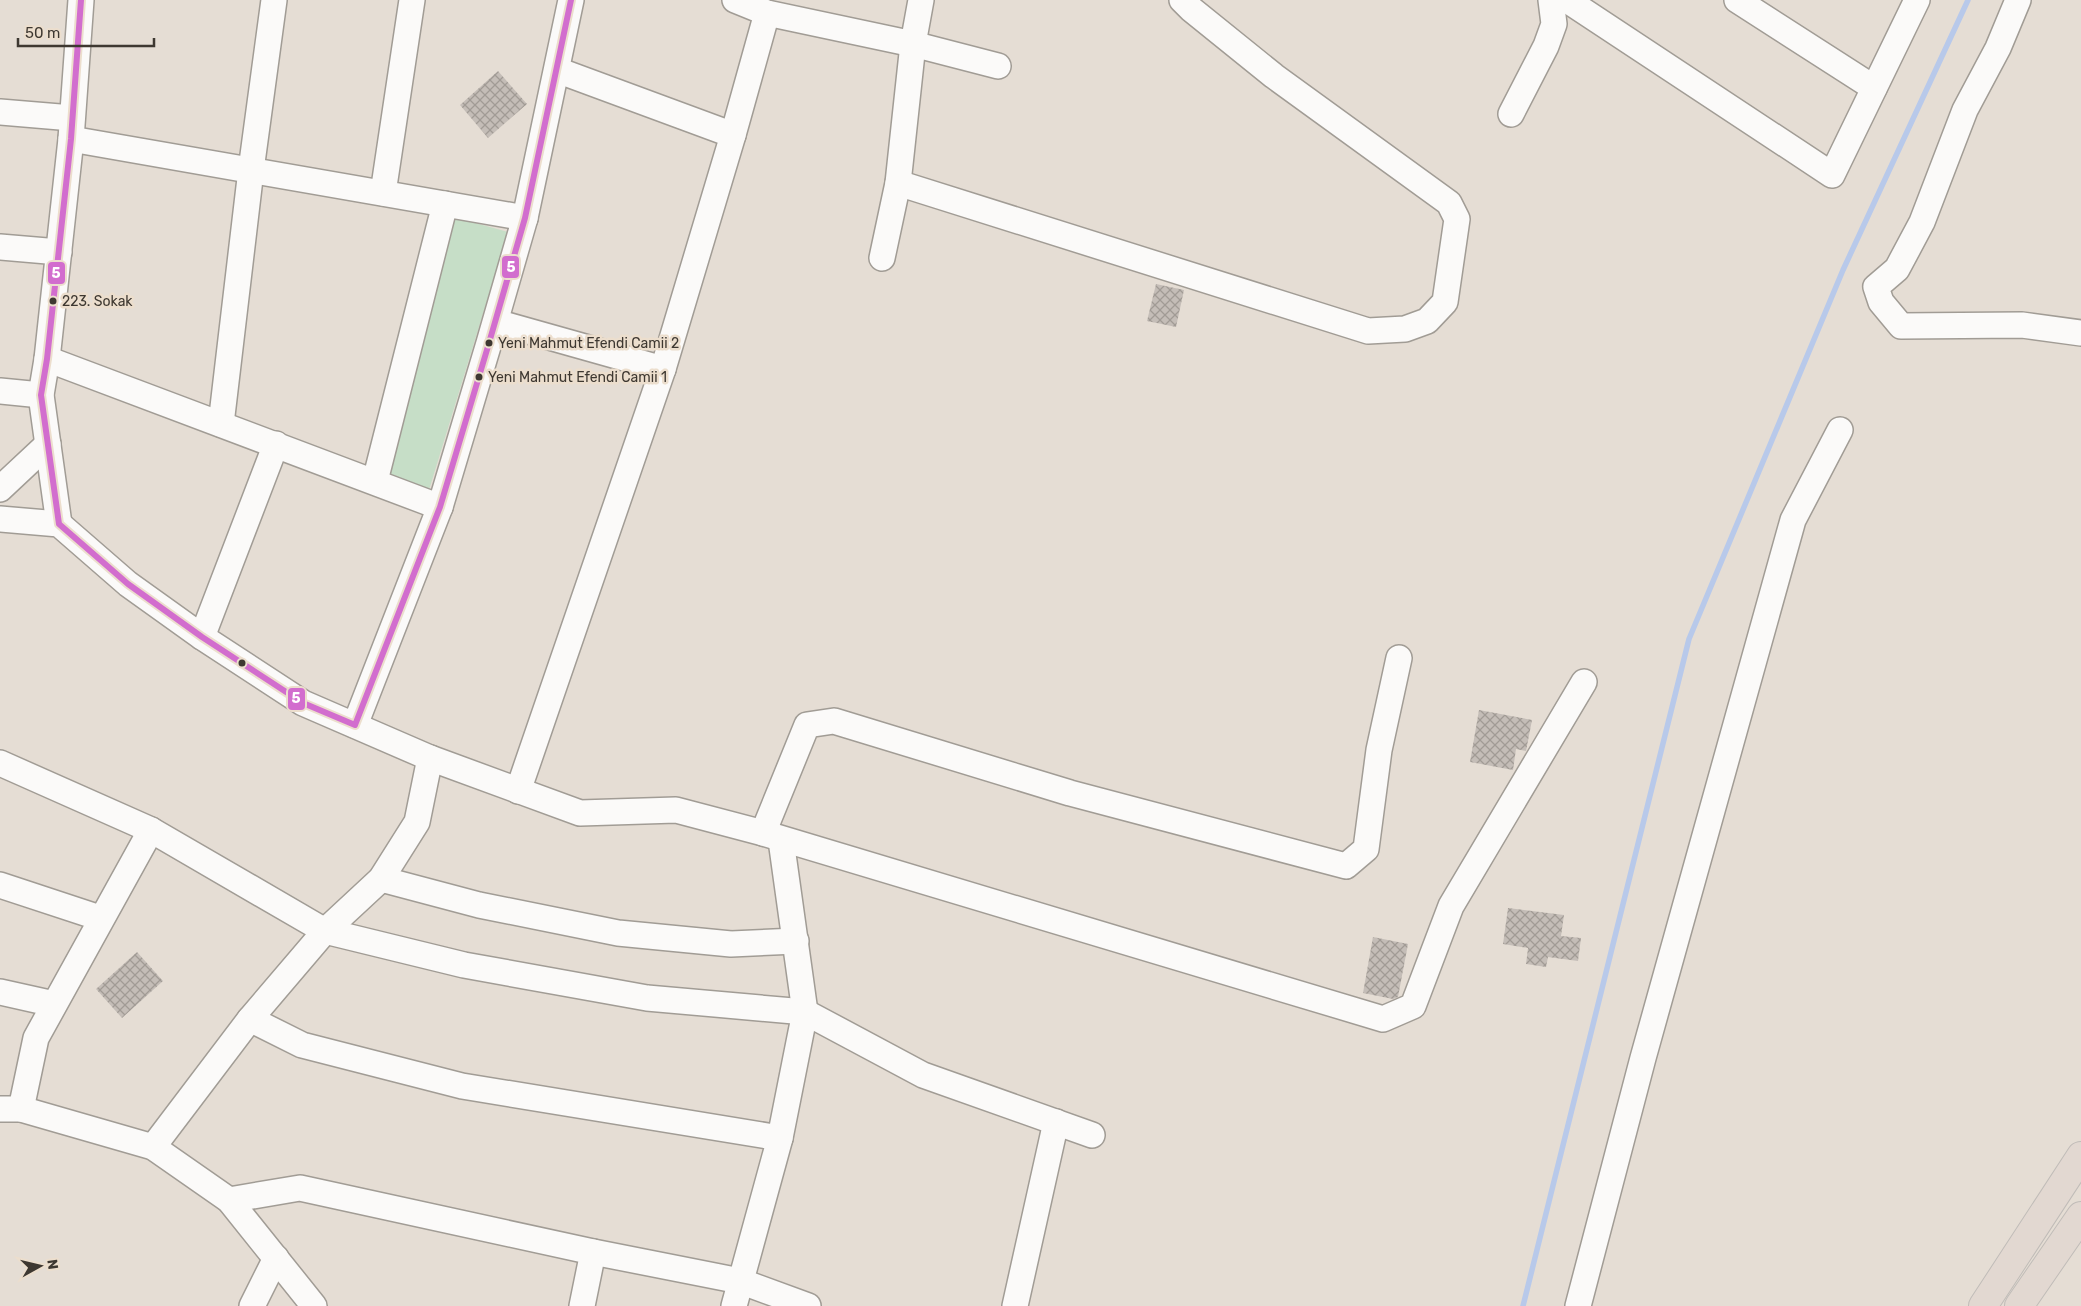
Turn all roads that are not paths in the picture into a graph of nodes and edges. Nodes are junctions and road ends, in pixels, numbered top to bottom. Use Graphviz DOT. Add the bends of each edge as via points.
graph roads {
  1 [pos="81,0"];
  2 [pos="274,0"];
  3 [pos="412,0"];
  4 [pos="571,0"];
  5 [pos="921,0"];
  6 [pos="1182,0"];
  7 [pos="1550,0"];
  8 [pos="1567,0"];
  9 [pos="1737,0"];
  10 [pos="1917,0"];
  11 [pos="2018,0"];
  12 [pos="753,6"];
  13 [pos="913,44"];
  14 [pos="998,66"];
  15 [pos="557,70"];
  16 [pos="1874,88"];
  17 [pos="0,112"];
  18 [pos="1511,114"];
  19 [pos="72,129"];
  20 [pos="733,135"];
  21 [pos="251,170"];
  22 [pos="898,183"];
  23 [pos="383,193"];
  24 [pos="445,204"];
  25 [pos="524,218"];
  26 [pos="0,248"];
  27 [pos="59,252"];
  28 [pos="882,258"];
  29 [pos="496,322"];
  30 [pos="2081,333"];
  31 [pos="47,359"];
  32 [pos="663,369"];
  33 [pos="0,391"];
  34 [pos="41,395"];
  35 [pos="221,424"];
  36 [pos="1840,430"];
  37 [pos="48,444"];
  38 [pos="276,444"];
  39 [pos="375,481"];
  40 [pos="0,489"];
  41 [pos="440,507"];
  42 [pos="0,519"];
  43 [pos="58,524"];
  44 [pos="202,637"];
  45 [pos="1400,658"];
  46 [pos="1584,682"];
  47 [pos="355,725"];
  48 [pos="430,758"];
  49 [pos="0,764"];
  50 [pos="518,791"];
  51 [pos="151,830"];
  52 [pos="772,836"];
  53 [pos="381,879"];
  54 [pos="0,885"];
  55 [pos="100,918"];
  56 [pos="325,931"];
  57 [pos="796,941"];
  58 [pos="0,992"];
  59 [pos="54,1004"];
  60 [pos="805,1012"];
  61 [pos="250,1019"];
  62 [pos="11,1109"];
  63 [pos="1056,1122"];
  64 [pos="1092,1135"];
  65 [pos="780,1138"];
  66 [pos="153,1147"];
  67 [pos="2081,1156"];
  68 [pos="230,1200"];
  69 [pos="2081,1216"];
  70 [pos="593,1252"];
  71 [pos="276,1258"];
  72 [pos="740,1281"];
  73 [pos="252,1306"];
  74 [pos="314,1306"];
  75 [pos="582,1306"];
  76 [pos="734,1306"];
  77 [pos="808,1306"];
  78 [pos="1015,1306"];
  79 [pos="1578,1306"];
  80 [pos="1982,1306"];
  81 [pos="2019,1306"];
  1 -- 19 [label="street"];
  2 -- 21 [label="street"];
  3 -- 23 [label="street"];
  4 -- 15 [label="street"];
  5 -- 13 [label="street"];
  6 -- 22 [label="street" via="1274,76 1449,203 1457,219 1445,302 1427,321 1405,329 1368,331"];
  7 -- 18 [label="street" via="1554,24"];
  8 -- 16 [label="street" via="1832,176"];
  9 -- 16 [label="street"];
  10 -- 16 [label="street"];
  11 -- 30 [label="street" via="1998,48 1965,110 1922,222 1897,269 1876,288 1880,302 1901,326 2022,325"];
  12 -- 13 [label="street"];
  12 -- 20 [label="street"];
  13 -- 14 [label="street"];
  13 -- 22 [label="street"];
  15 -- 20 [label="street"];
  15 -- 25 [label="street"];
  17 -- 19 [label="street"];
  19 -- 21 [label="street"];
  19 -- 27 [label="street"];
  20 -- 32 [label="street"];
  21 -- 23 [label="street"];
  21 -- 35 [label="street"];
  22 -- 28 [label="street"];
  23 -- 24 [label="street"];
  24 -- 25 [label="street"];
  24 -- 39 [label="street"];
  25 -- 29 [label="street"];
  26 -- 27 [label="street"];
  27 -- 31 [label="street"];
  29 -- 32 [label="street"];
  29 -- 41 [label="street"];
  31 -- 34 [label="street"];
  31 -- 35 [label="street"];
  32 -- 50 [label="street"];
  33 -- 34 [label="street"];
  34 -- 37 [label="street"];
  35 -- 38 [label="street"];
  36 -- 79 [label="street" via="1793,520 1648,1039"];
  37 -- 40 [label="street"];
  37 -- 43 [label="street"];
  38 -- 39 [label="street"];
  38 -- 44 [label="street"];
  39 -- 41 [label="street"];
  41 -- 47 [label="street"];
  42 -- 43 [label="street"];
  43 -- 44 [label="street" via="128,584"];
  44 -- 47 [label="street" via="303,703"];
  45 -- 52 [label="street" via="1379,750 1366,849 1346,866 1070,793 834,721 807,725"];
  46 -- 52 [label="street" via="1451,906 1413,1006 1383,1019"];
  47 -- 48 [label="street"];
  48 -- 50 [label="street"];
  48 -- 53 [label="street" via="417,822"];
  49 -- 51 [label="street"];
  50 -- 52 [label="street" via="580,813 676,810"];
  51 -- 55 [label="street"];
  51 -- 56 [label="street"];
  52 -- 57 [label="street"];
  53 -- 56 [label="street"];
  53 -- 57 [label="street" via="480,905 618,933 731,944"];
  54 -- 55 [label="street"];
  55 -- 59 [label="street"];
  56 -- 60 [label="street" via="464,965 638,996"];
  56 -- 61 [label="street"];
  57 -- 60 [label="street"];
  58 -- 59 [label="street"];
  59 -- 62 [label="street" via="36,1038"];
  60 -- 63 [label="street" via="923,1075"];
  60 -- 65 [label="street"];
  61 -- 65 [label="street" via="302,1045 462,1086"];
  61 -- 66 [label="street"];
  62 -- 66 [label="street"];
  63 -- 64 [label="street"];
  63 -- 78 [label="street"];
  65 -- 72 [label="street"];
  66 -- 68 [label="street"];
  67 -- 80 [label="highway"];
  68 -- 70 [label="street" via="300,1188"];
  68 -- 71 [label="street"];
  69 -- 81 [label="highway"];
  70 -- 72 [label="street"];
  70 -- 75 [label="street"];
  71 -- 73 [label="street"];
  71 -- 74 [label="street"];
  72 -- 76 [label="street"];
  72 -- 77 [label="street"];
}
